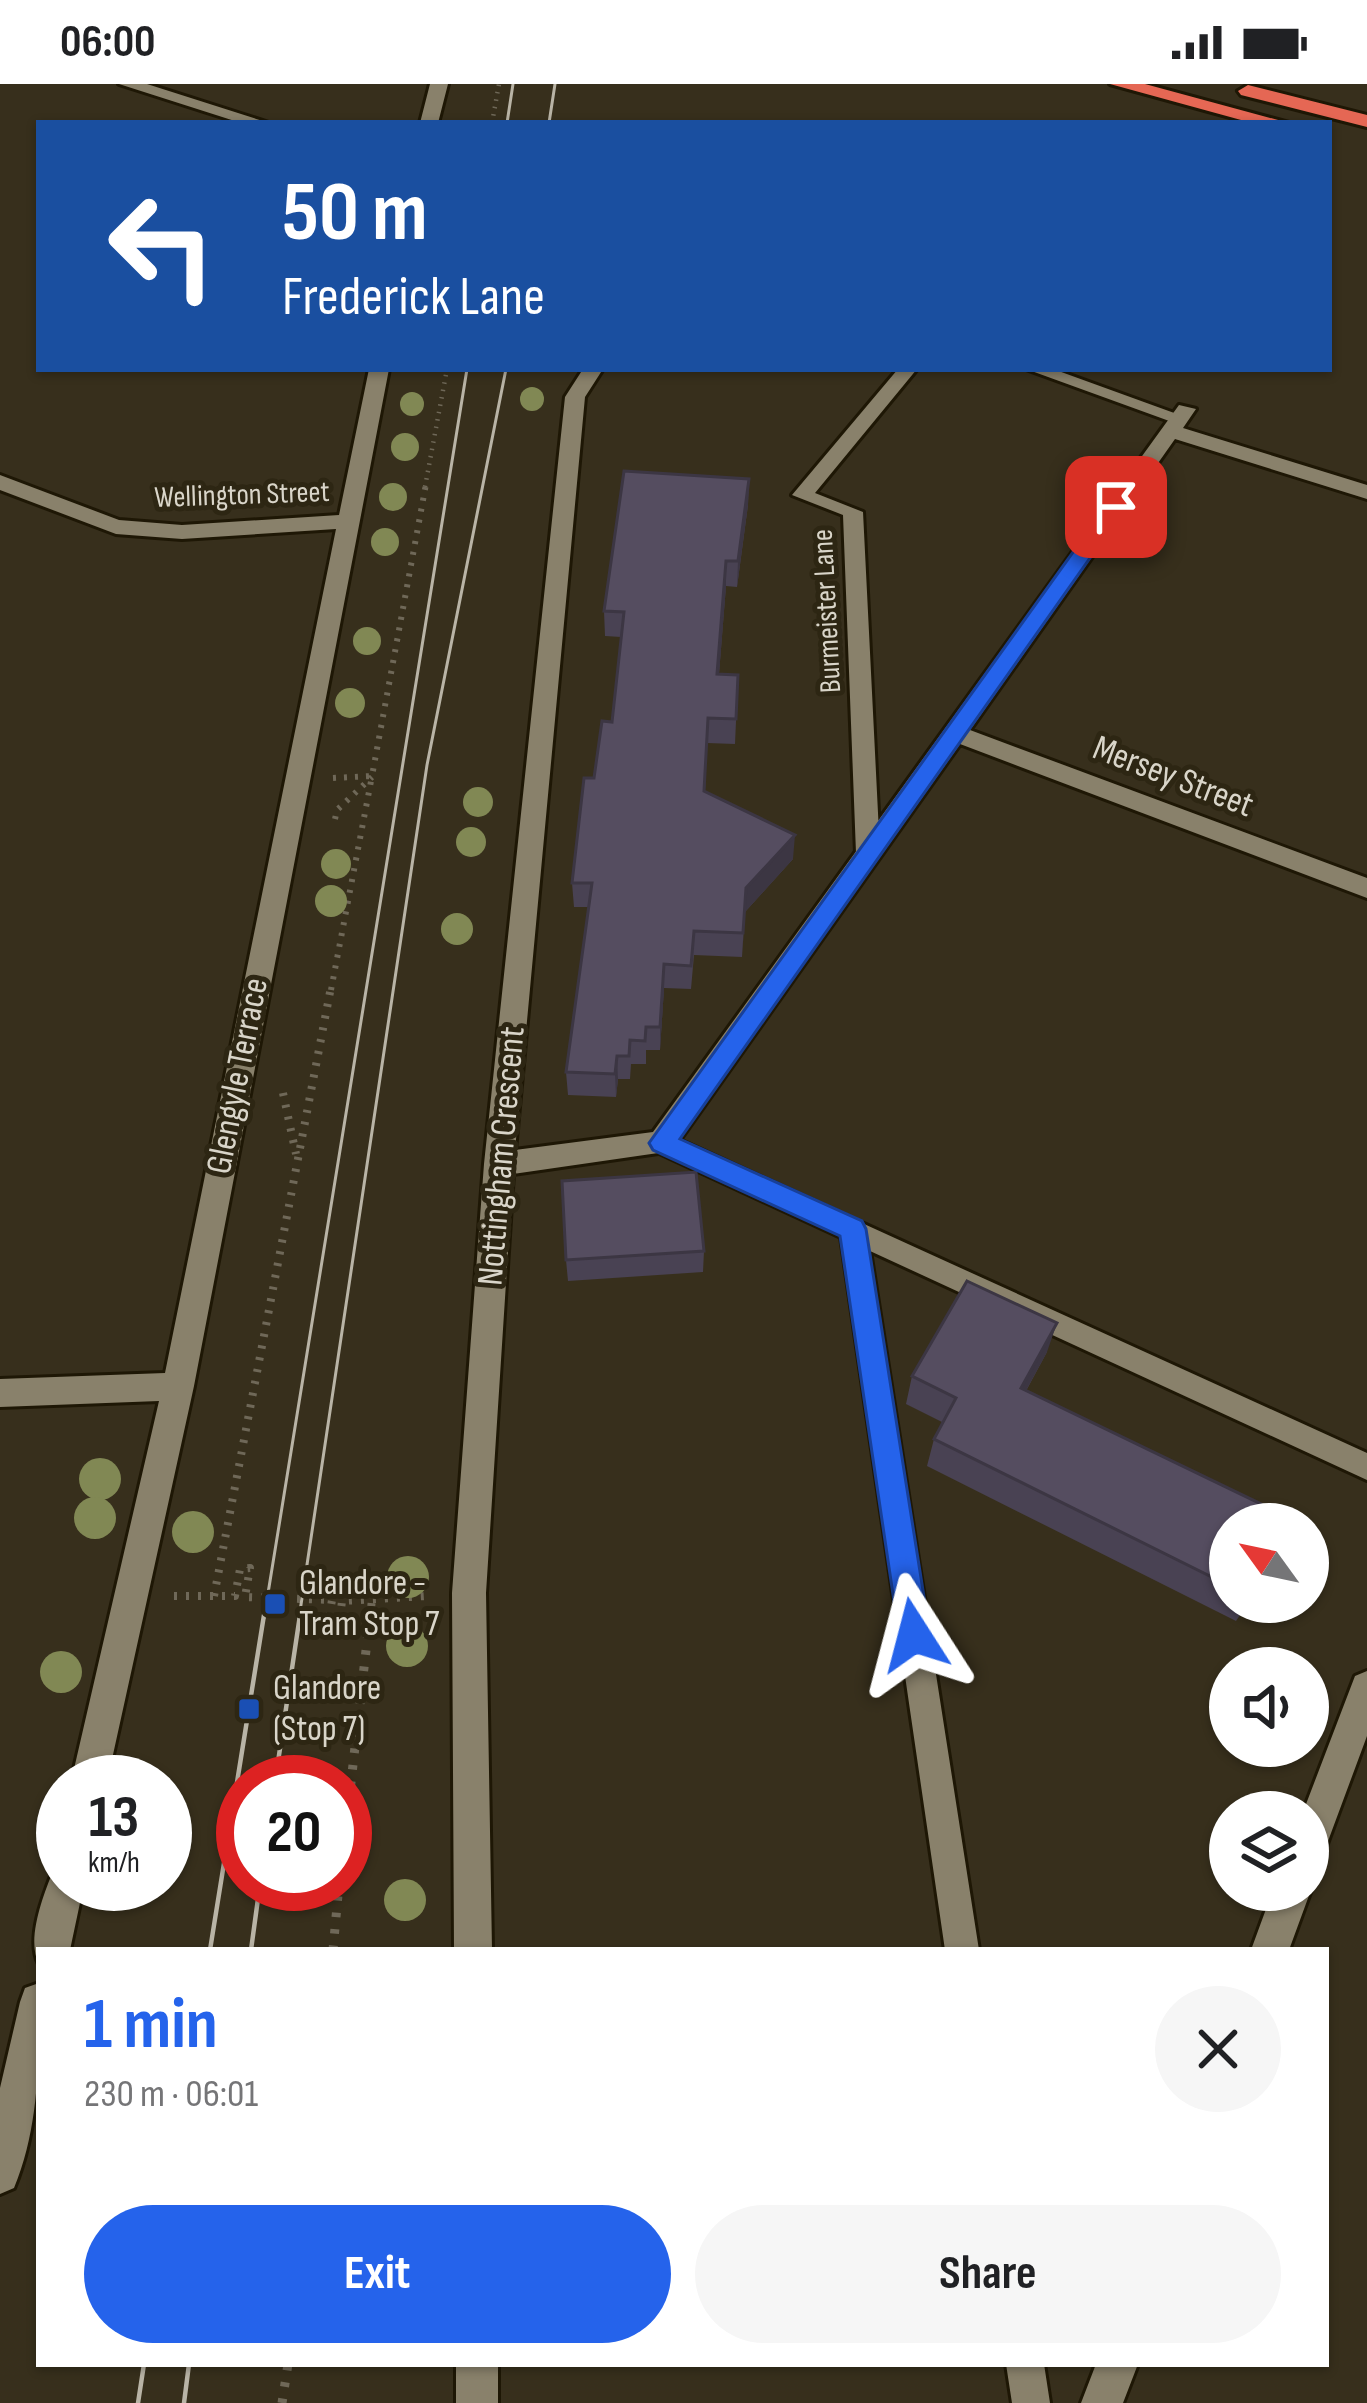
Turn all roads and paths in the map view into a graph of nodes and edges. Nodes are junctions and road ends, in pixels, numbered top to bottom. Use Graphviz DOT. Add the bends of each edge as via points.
graph roads {
  1 [pos="128,84"];
  2 [pos="440,84"];
  3 [pos="499,84"];
  4 [pos="1120,84"];
  5 [pos="1222,84"];
  6 [pos="250,120"];
  7 [pos="430,120"];
  8 [pos="493,120"];
  9 [pos="1266,120"];
  10 [pos="1367,122"];
  11 [pos="1332,137"];
  12 [pos="1367,146"];
  13 [pos="378,372"];
  14 [pos="446,372"];
  15 [pos="591,372"];
  16 [pos="905,372"];
  17 [pos="1044,372"];
  18 [pos="1178,419"];
  19 [pos="0,482"];
  20 [pos="1367,492"];
  21 [pos="351,521"];
  22 [pos="954,733"];
  23 [pos="372,776"];
  24 [pos="296,778"];
  25 [pos="333,833"];
  26 [pos="868,853"];
  27 [pos="1367,888"];
  28 [pos="286,1079"];
  29 [pos="662,1143"];
  30 [pos="296,1155"];
  31 [pos="499,1164"];
  32 [pos="853,1229"];
  33 [pos="178,1386"];
  34 [pos="0,1393"];
  35 [pos="1367,1466"];
  36 [pos="1367,1688"];
  37 [pos="95,1755"];
  38 [pos="354,1755"];
  39 [pos="1329,1791"];
  40 [pos="60,1911"];
  41 [pos="337,1911"];
  42 [pos="1284,1911"];
  43 [pos="52,1947"];
  44 [pos="333,1947"];
  45 [pos="473,1947"];
  46 [pos="962,1947"];
  47 [pos="1271,1947"];
  48 [pos="36,2015"];
  49 [pos="0,2174"];
  50 [pos="288,2367"];
  51 [pos="477,2367"];
  52 [pos="1025,2367"];
  53 [pos="1116,2367"];
  54 [pos="282,2403"];
  55 [pos="477,2403"];
  56 [pos="1031,2403"];
  57 [pos="1102,2403"];
  1 -- 6 [label="street"];
  2 -- 7 [label="street"];
  3 -- 8 [label="path"];
  4 -- 9 [label="highway"];
  5 -- 10 [label="highway"];
  11 -- 12 [label="highway"];
  13 -- 21 [label="street, Glengyle Terrace"];
  14 -- 23 [label="path"];
  15 -- 31 [label="street, Nottingham Crescent" via="575,397"];
  16 -- 26 [label="lane, Burmeister Lane" via="802,495 853,512"];
  17 -- 18 [label="lane"];
  18 -- 20 [label="street"];
  18 -- 22 [label="street"];
  19 -- 21 [label="street, Wellington Street" via="116,527 182,532"];
  21 -- 24 [label="street, Glengyle Terrace"];
  22 -- 26 [label="street"];
  22 -- 27 [label="street, Mersey Street"];
  23 -- 24 [label="path"];
  23 -- 25 [label="path" via="337,811"];
  23 -- 30 [label="path"];
  24 -- 33 [label="street, Glengyle Terrace"];
  26 -- 29 [label="street"];
  28 -- 30 [label="path" via="282,1102"];
  29 -- 31 [label="street"];
  29 -- 32 [label="lane"];
  30 -- 38 [label="path" via="214,1597 235,1596 240,1568 250,1568 245,1598 332,1600 327,1632 338,1632 342,1600 372,1599"];
  31 -- 45 [label="street, Nottingham Crescent" via="469,1593"];
  32 -- 35 [label="lane"];
  32 -- 46 [label="lane"];
  33 -- 34 [label="street"];
  33 -- 37 [label="street, Glengyle Terrace"];
  36 -- 39 [label="street"];
  40 -- 43 [label="street"];
  41 -- 44 [label="path"];
  42 -- 47 [label="street"];
  48 -- 49 [label="street"];
  50 -- 54 [label="path"];
  51 -- 55 [label="street"];
  52 -- 56 [label="lane"];
  53 -- 57 [label="street"];
}
